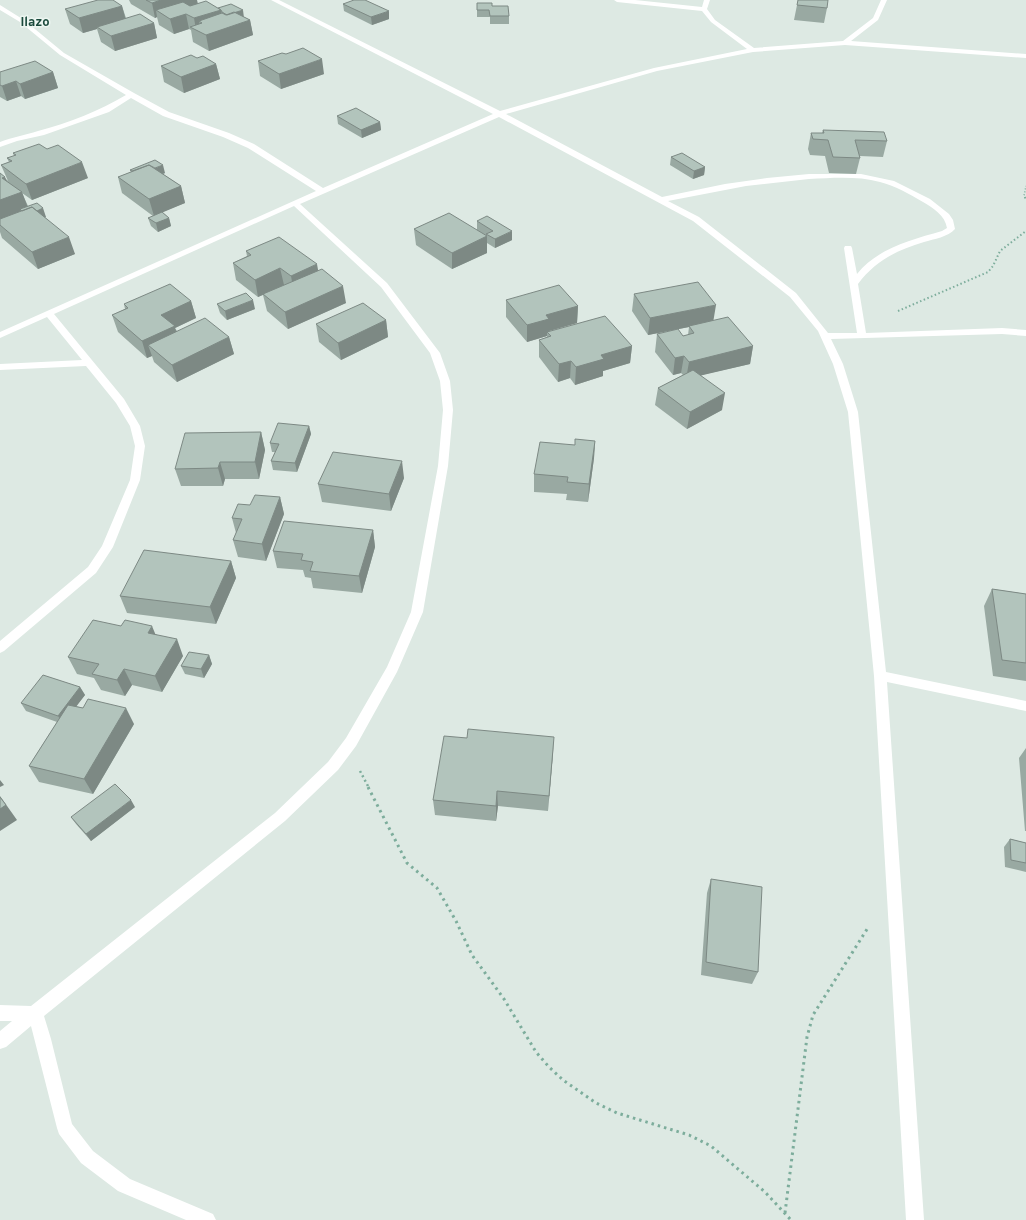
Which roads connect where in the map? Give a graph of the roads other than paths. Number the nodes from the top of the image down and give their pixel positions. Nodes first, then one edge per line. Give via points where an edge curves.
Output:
1 (274, 0) edge
2 (617, 0) edge
3 (707, 0) edge
4 (884, 0) edge
5 (0, 7) edge
6 (704, 9) junction
7 (845, 43) junction
8 (753, 50) junction
9 (1026, 56) edge
10 (131, 95) junction
11 (499, 114) junction
12 (0, 144) edge
13 (322, 191) junction
14 (661, 200) junction
15 (295, 203) junction
16 (848, 248) dead end
17 (854, 284) junction
18 (48, 313) junction
19 (1026, 333) edge
20 (0, 335) edge
21 (824, 336) junction
22 (862, 336) junction
23 (88, 362) junction
24 (0, 367) edge
25 (0, 648) edge
26 (880, 676) junction
27 (1026, 706) edge
28 (0, 1013) edge
29 (35, 1014) junction
30 (0, 1041) edge
31 (207, 1220) edge
32 (915, 1220) edge

1 - 11 street
2 - 6 street
3 - 6 street
4 - 7 street via 876,19
5 - 10 street via 22,21 62,54
6 - 8 street via 713,21
7 - 8 street
7 - 9 street
8 - 11 street via 656,69
10 - 12 street via 106,110 41,133
10 - 13 street via 166,114 251,146
11 - 13 street
11 - 14 street
13 - 15 street
14 - 17 street via 773,178 860,177 892,183 920,197 943,212 951,223 951,229 945,232 902,246 872,262
14 - 21 street via 696,219 793,295 822,330
15 - 18 street
15 - 29 street via 384,285 435,353 445,381 447,403 443,466 417,612 393,668 351,742 333,766 280,817
16 - 17 street
17 - 22 street
18 - 20 street
18 - 23 street
19 - 22 street via 1002,330
21 - 22 street
21 - 26 street via 838,364 853,412
23 - 24 street
23 - 25 street via 120,401 135,426 140,446 135,480 107,547 92,570
26 - 27 street
26 - 32 street
28 - 29 street
29 - 30 street
29 - 31 street via 65,1128 87,1158 124,1185

